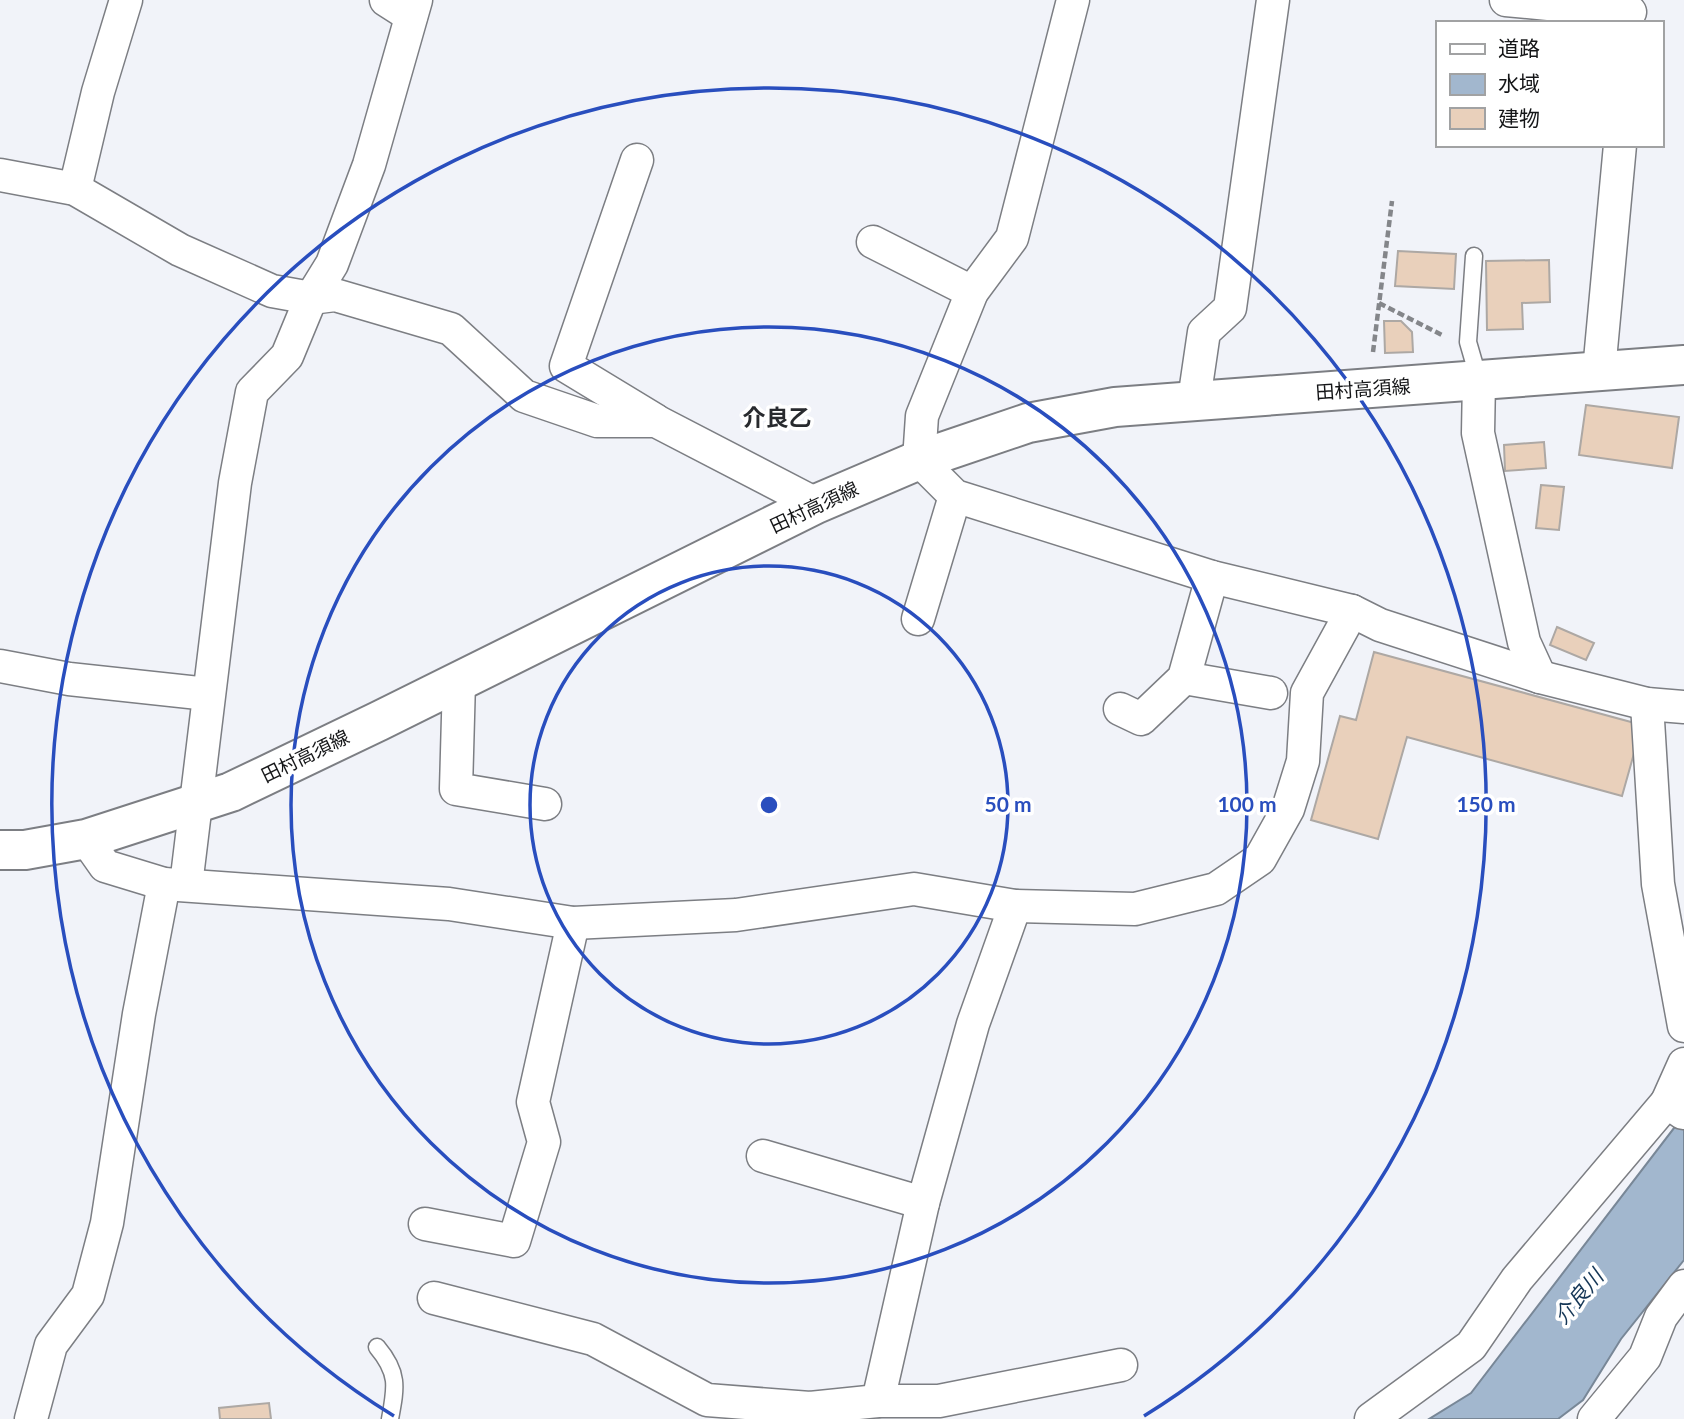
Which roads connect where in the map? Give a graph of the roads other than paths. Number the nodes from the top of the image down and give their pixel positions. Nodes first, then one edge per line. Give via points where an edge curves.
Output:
1 (127, 0) edge
2 (1073, 0) edge
3 (1273, 0) edge
4 (1506, 0) edge
5 (404, 5) edge
6 (1630, 12) edge
7 (1620, 147) edge
8 (637, 160) dead end
9 (0, 175) edge
10 (75, 189) junction
11 (873, 242) dead end
12 (1474, 256) dead end
13 (972, 292) junction
14 (311, 298) junction
15 (1684, 365) edge
16 (1598, 371) junction
17 (1479, 380) junction
18 (1194, 400) junction
19 (656, 421) junction
20 (919, 460) junction
21 (955, 496) junction
22 (816, 504) junction
23 (1212, 577) junction
24 (1352, 611) junction
25 (918, 619) dead end
26 (0, 666) edge
27 (1540, 677) junction
28 (1184, 678) junction
29 (459, 681) junction
30 (1271, 693) dead end
31 (208, 694) junction
32 (1647, 704) junction
33 (1684, 707) edge
34 (1120, 709) dead end
35 (545, 803) dead end
36 (196, 805) junction
37 (86, 839) junction
38 (0, 850) edge
39 (175, 884) junction
40 (1015, 906) junction
41 (573, 923) junction
42 (1684, 1026) edge
43 (1684, 1064) edge
44 (1676, 1108) edge
45 (763, 1156) dead end
46 (923, 1202) junction
47 (425, 1224) dead end
48 (1684, 1286) edge
49 (433, 1298) dead end
50 (377, 1347) dead end
51 (1121, 1365) dead end
52 (878, 1401) junction
53 (701, 1410) edge
54 (939, 1410) edge
55 (31, 1419) edge
56 (390, 1419) edge
57 (1371, 1419) edge
58 (1594, 1419) edge

1 - 10 street via 98,92
2 - 13 street via 1013,238
3 - 18 street via 1230,307 1204,332
4 - 6 street
5 - 14 street via 369,165 332,264
7 - 16 street
8 - 19 street via 566,366
9 - 10 street
10 - 14 street via 180,250 272,290
11 - 13 street
12 - 17 lane via 1468,342
13 - 20 street via 922,416
14 - 19 street via 335,295 451,329 524,396 597,421
14 - 31 street via 287,356 252,392 235,483
15 - 16 main road, 田村高須線
16 - 17 main road, 田村高須線
17 - 18 main road, 田村高須線
17 - 27 street via 1478,433 1524,642
18 - 20 main road, 田村高須線 via 1115,407 1028,423
19 - 22 street
20 - 21 street
20 - 22 main road, 田村高須線
21 - 23 street
21 - 25 street
22 - 29 main road, 田村高須線
23 - 24 street
23 - 28 street
24 - 27 street via 1380,625
24 - 40 street via 1307,693 1303,761 1287,809 1261,859 1216,889 1135,909
26 - 31 street via 69,679
27 - 32 street
28 - 30 street
28 - 34 street via 1141,719
29 - 35 street via 456,789
29 - 36 main road, 田村高須線
31 - 36 street
32 - 33 street
32 - 42 street via 1658,884
36 - 37 main road, 田村高須線
36 - 39 street
37 - 38 main road, 田村高須線
37 - 39 street via 105,866
39 - 41 street via 449,904
39 - 55 street via 139,1014 107,1223 88,1295 51,1345
40 - 41 street via 914,889 736,915
40 - 46 street via 973,1024
41 - 47 street via 533,1102 544,1142 514,1241
43 - 44 street
44 - 57 street via 1517,1279 1471,1346
45 - 46 street
46 - 52 street
48 - 58 street via 1661,1317 1645,1357
49 - 53 street via 593,1339
50 - 56 lane via 390,1363 396,1387
51 - 54 street
52 - 53 street via 810,1408
52 - 54 street

